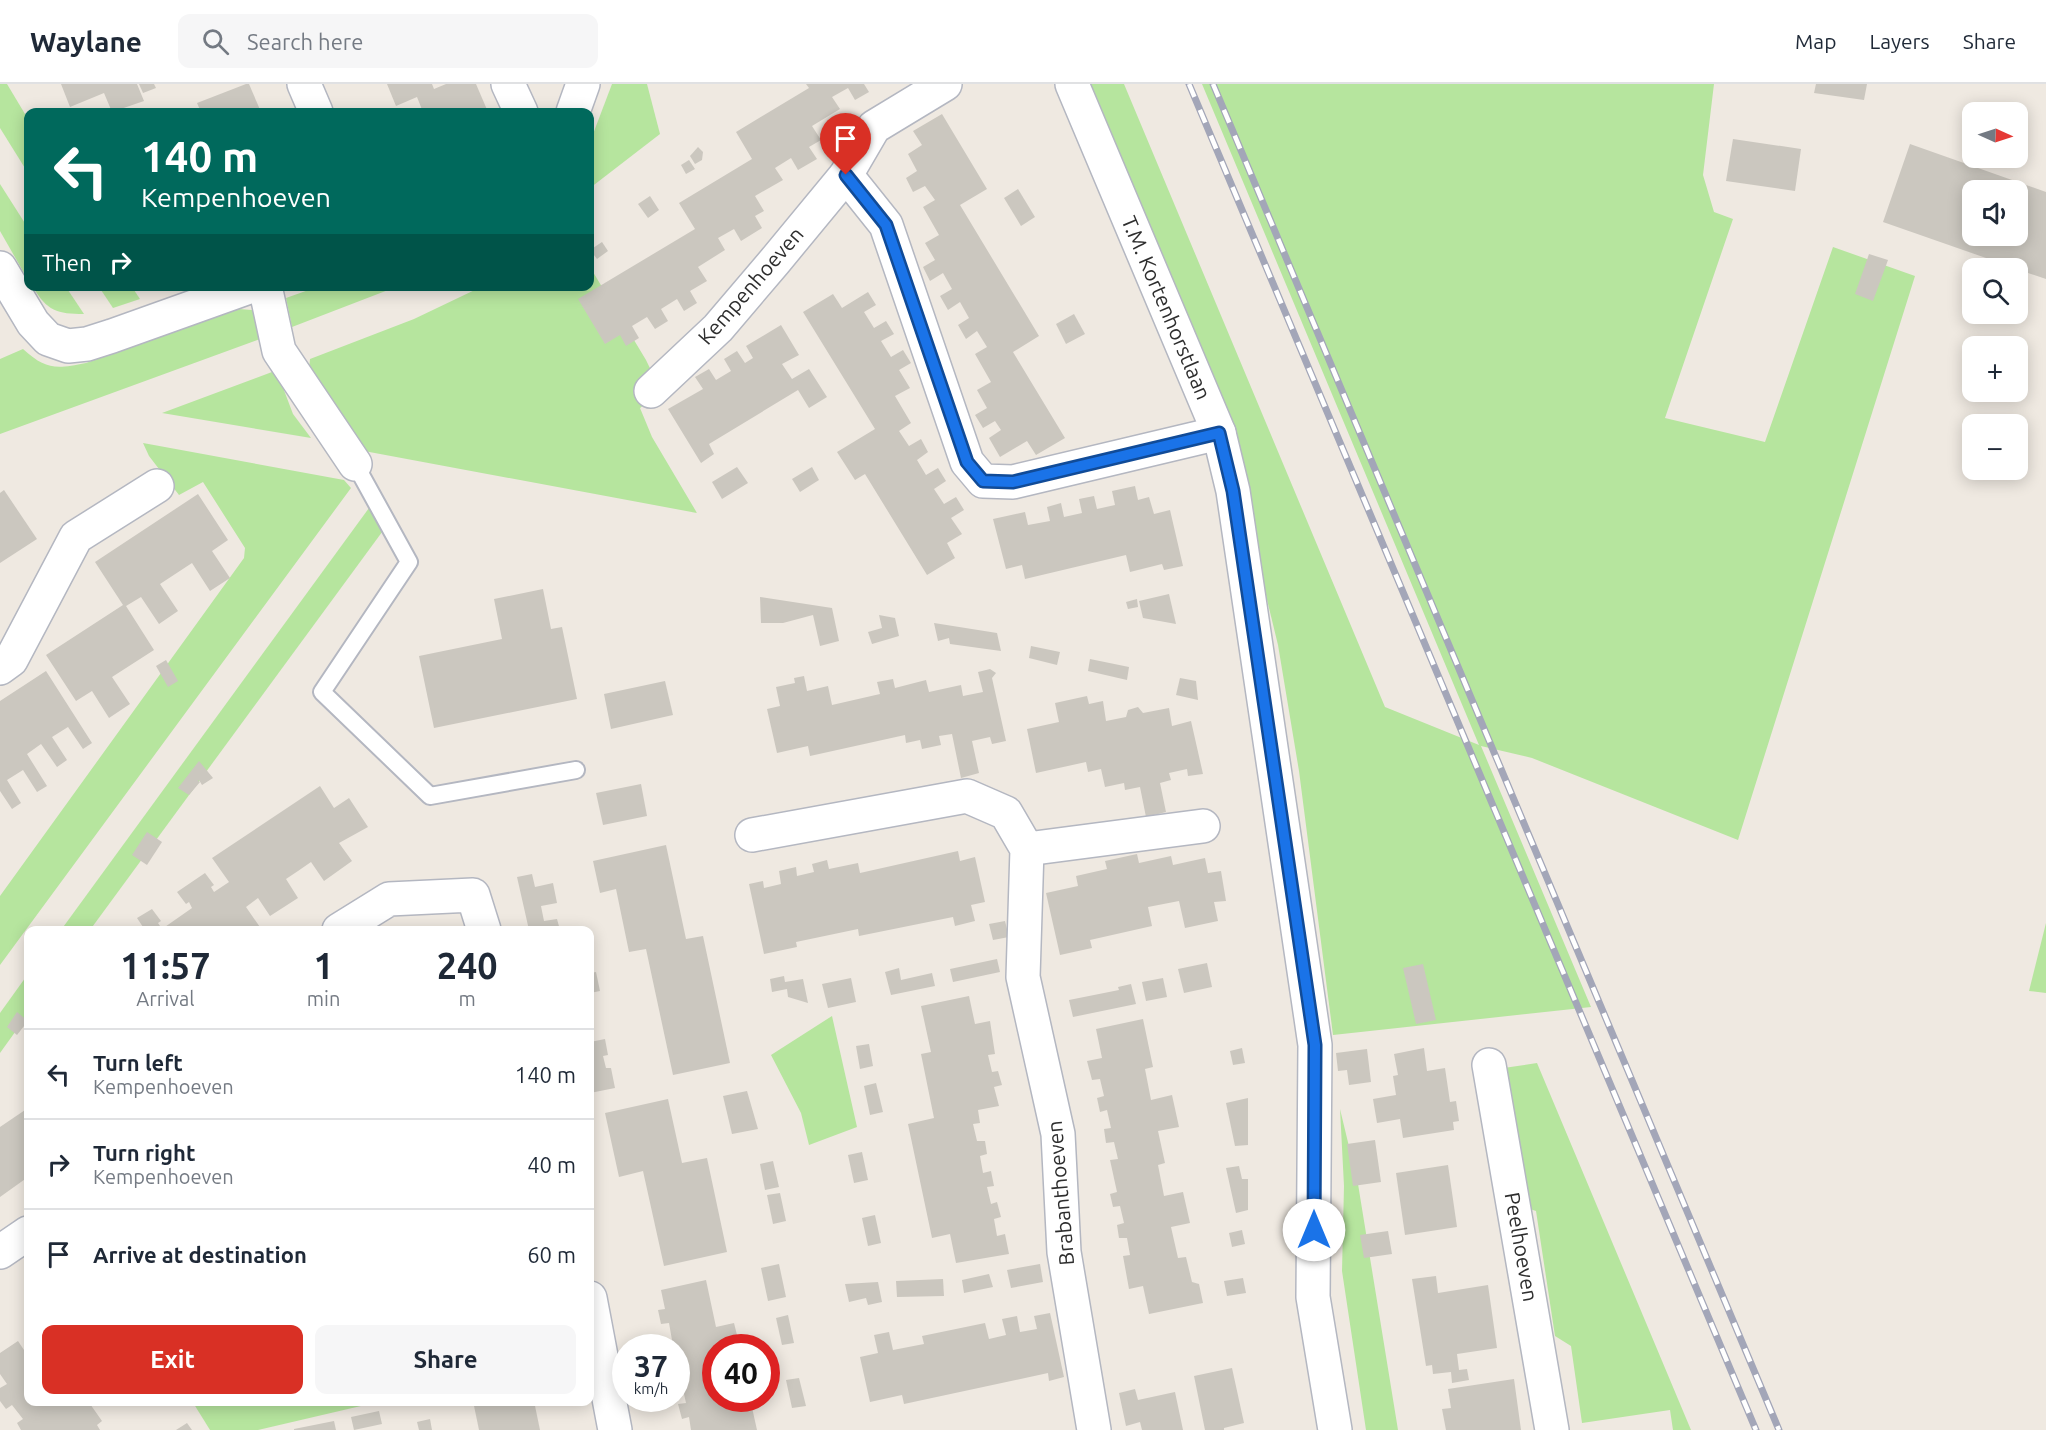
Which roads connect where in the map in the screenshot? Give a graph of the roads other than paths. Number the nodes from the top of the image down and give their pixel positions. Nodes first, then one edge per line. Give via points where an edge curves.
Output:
1 (304, 84) edge
2 (508, 84) edge
3 (583, 84) edge
4 (945, 84) edge
5 (1072, 84) edge
6 (314, 108) edge
7 (519, 108) edge
8 (574, 108) edge
9 (846, 175) junction
10 (0, 268) edge
11 (238, 291) edge
12 (266, 291) edge
13 (651, 391) dead end
14 (1219, 433) junction
15 (355, 464) joint
16 (157, 486) dead end
17 (0, 668) edge
18 (576, 770) dead end
19 (1203, 826) dead end
20 (752, 835) dead end
21 (1027, 849) junction
22 (345, 926) edge
23 (483, 926) edge
24 (1489, 1065) dead end
25 (24, 1236) edge
26 (0, 1252) edge
27 (594, 1319) edge
28 (615, 1430) edge
29 (1094, 1430) edge
30 (1335, 1430) edge
31 (1552, 1430) edge

1 - 6 street
2 - 7 street
3 - 8 street
4 - 9 street, Kempenhoeven via 874,127
5 - 14 street, T.M. Kortenhorstlaan
9 - 13 street, Kempenhoeven via 718,328
9 - 14 street via 886,225 967,462 983,481 1013,482
10 - 11 street via 33,323 48,339 68,346 104,339
12 - 15 street via 279,351
14 - 30 street, T.M. Kortenhorstlaan via 1233,491 1315,1045 1313,1297
15 - 18 lane via 409,562 322,692 430,796
16 - 17 street via 76,537 11,660
19 - 21 street
20 - 21 street via 968,795 1006,813
21 - 29 street, Brabanthoeven via 1023,976 1058,1134 1064,1252
22 - 23 street via 388,899 473,895
24 - 31 street, Peelhoeven
25 - 26 street
27 - 28 street

